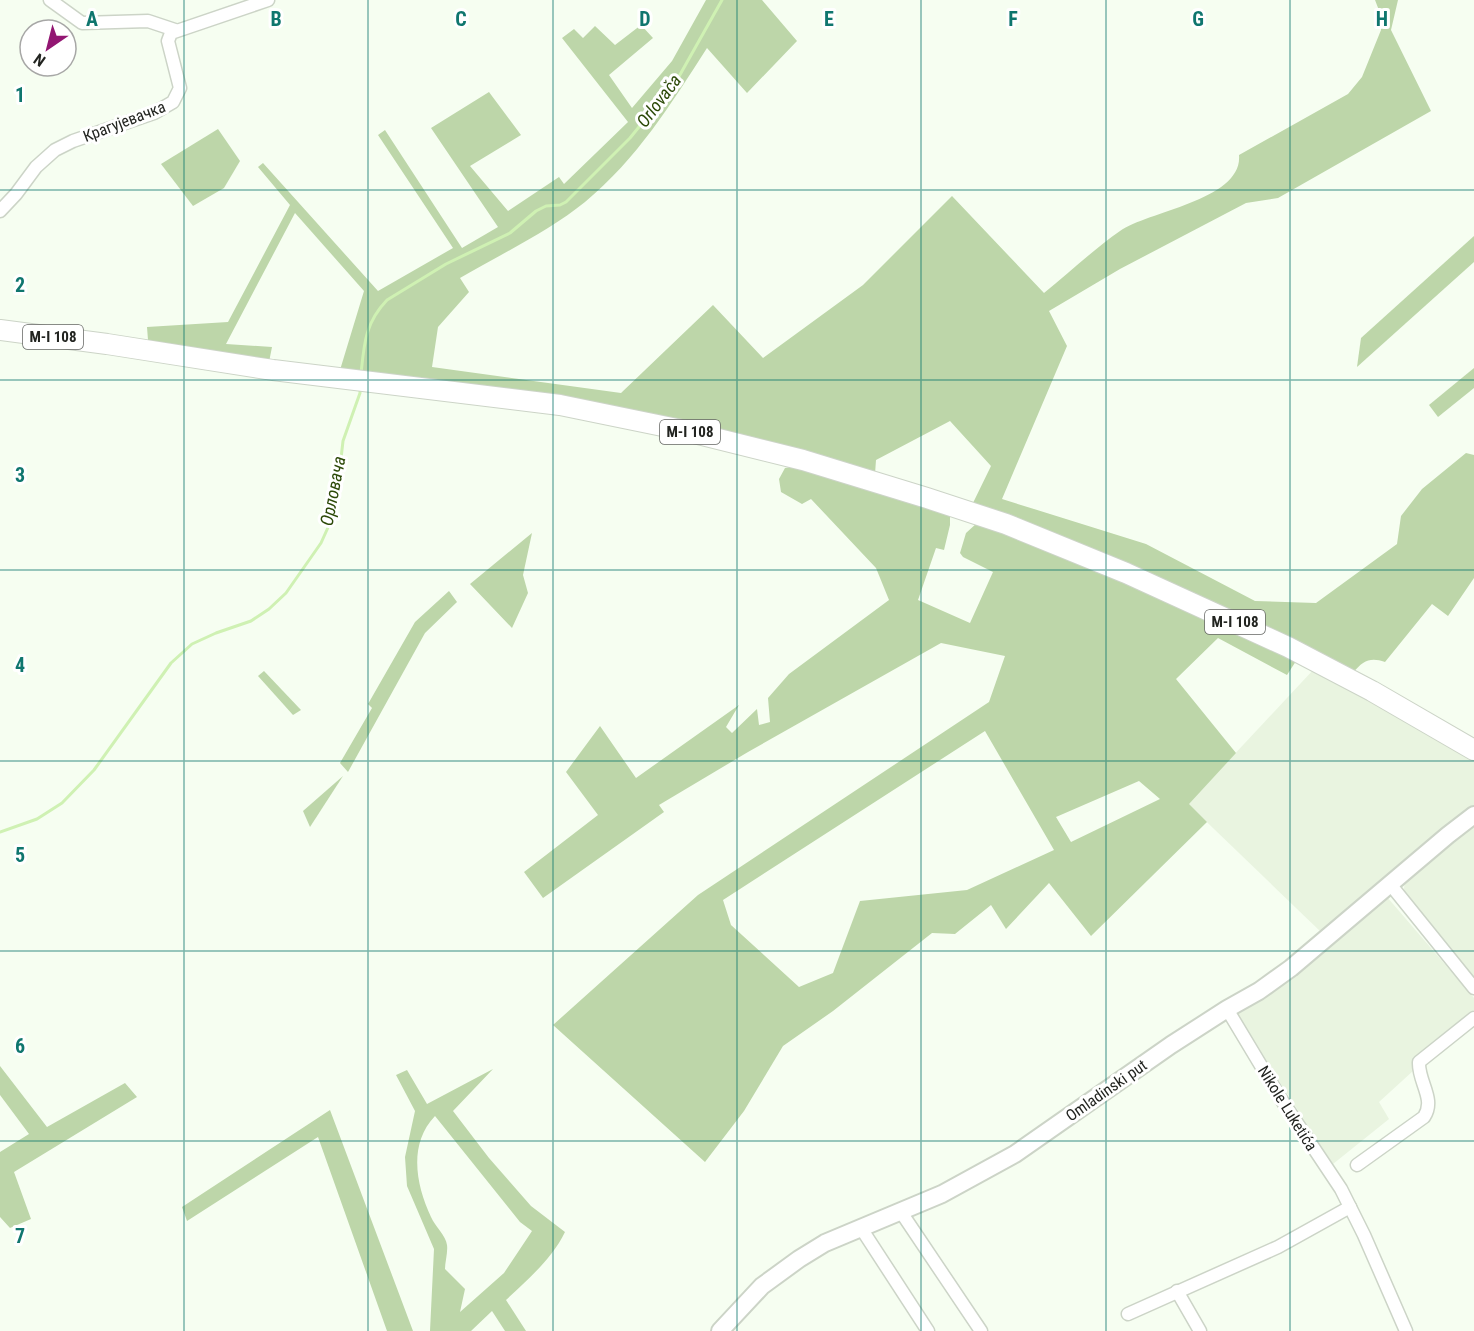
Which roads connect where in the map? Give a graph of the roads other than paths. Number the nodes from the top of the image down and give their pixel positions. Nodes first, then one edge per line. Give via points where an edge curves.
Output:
1 (50, 0) edge
2 (268, 0) edge
3 (175, 30) junction
4 (0, 211) edge
5 (0, 330) edge
6 (1474, 750) edge
7 (1474, 815) edge
8 (1390, 884) junction
9 (1474, 988) edge
10 (1227, 1009) junction
11 (1474, 1018) edge
12 (1357, 1165) dead end
13 (1350, 1207) junction
14 (901, 1212) junction
15 (861, 1228) junction
16 (1177, 1291) junction
17 (1128, 1314) dead end
18 (720, 1331) edge
19 (928, 1331) edge
20 (981, 1331) edge
21 (1200, 1331) edge
22 (1406, 1331) edge

1 - 3 street via 82,23 148,21
2 - 3 street
3 - 4 street, Крагујевачка via 167,38 179,82 179,93 173,102 154,113 55,150
5 - 6 main road, M-I 108 via 273,370 560,405 803,460 985,517 1126,573 1355,682
7 - 8 street, Omladinski put
8 - 9 street
8 - 10 street, Omladinski put via 1291,968
10 - 13 street, Nikole Luketića
10 - 14 street, Omladinski put via 1015,1154
11 - 12 street via 1419,1062 1429,1104 1424,1117
13 - 16 street via 1278,1247
13 - 22 street, Nikole Luketića
14 - 15 street, Omladinski put
14 - 20 street
15 - 18 street, Omladinski put via 825,1243 776,1274
15 - 19 street
16 - 17 street
16 - 21 street

